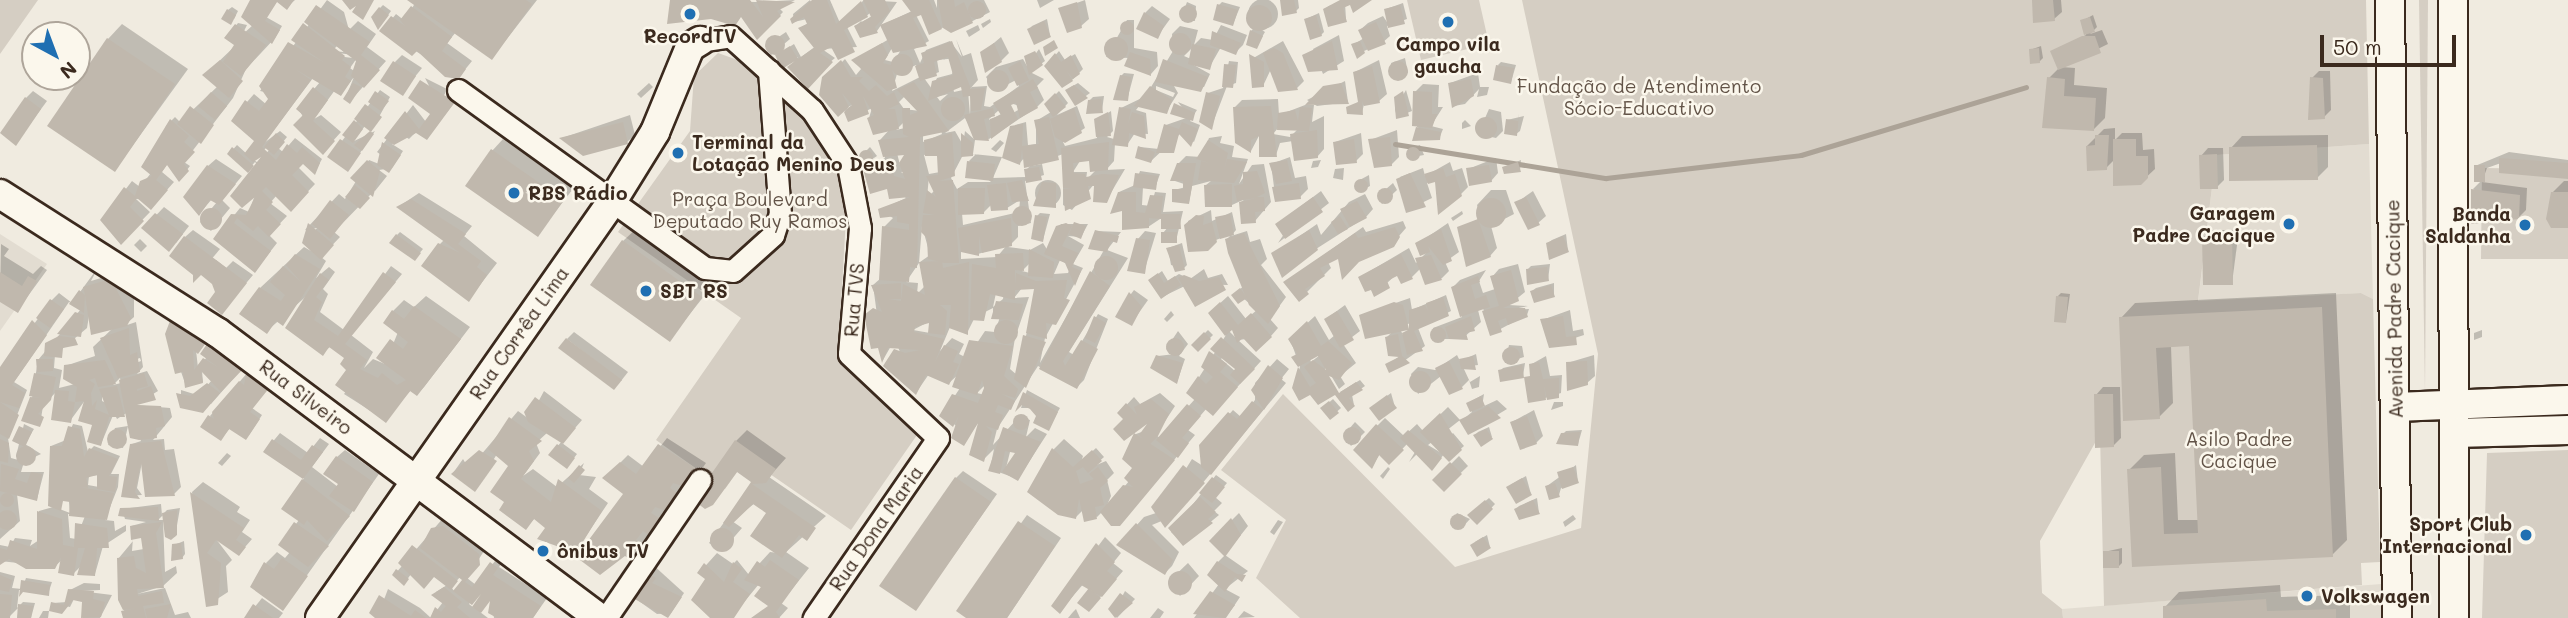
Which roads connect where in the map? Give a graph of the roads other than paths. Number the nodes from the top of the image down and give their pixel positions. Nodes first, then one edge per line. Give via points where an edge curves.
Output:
1 (2390, 0) edge
2 (2454, 0) edge
3 (700, 41) joint
4 (769, 70) junction
5 (458, 90) dead end
6 (0, 194) edge
7 (611, 203) junction
8 (2568, 400) edge
9 (2396, 407) junction
10 (2455, 419) junction
11 (2568, 430) edge
12 (938, 438) joint
13 (416, 479) junction
14 (701, 480) dead end
15 (320, 618) edge
16 (599, 618) edge
17 (606, 618) edge
18 (814, 618) edge
19 (2397, 618) edge
20 (2454, 618) edge

1 - 9 street, Avenida Padre Cacique
2 - 10 street
3 - 4 street via 730,36
3 - 7 street, Rua Corrêa Lima via 690,47 655,132
4 - 7 street via 780,214 773,235 751,260 733,271 705,268
4 - 12 street, Rua TVS via 812,110 848,165 860,228 849,354
5 - 7 street
6 - 13 street, Rua Silveiro via 217,331
7 - 13 street, Rua Corrêa Lima
8 - 10 street
9 - 10 street
9 - 19 street, Avenida Padre Cacique
10 - 11 street
10 - 20 street
12 - 18 street, Rua Dona Maria
13 - 15 street, Rua Corrêa Lima
13 - 16 street, Rua Silveiro
14 - 17 street

